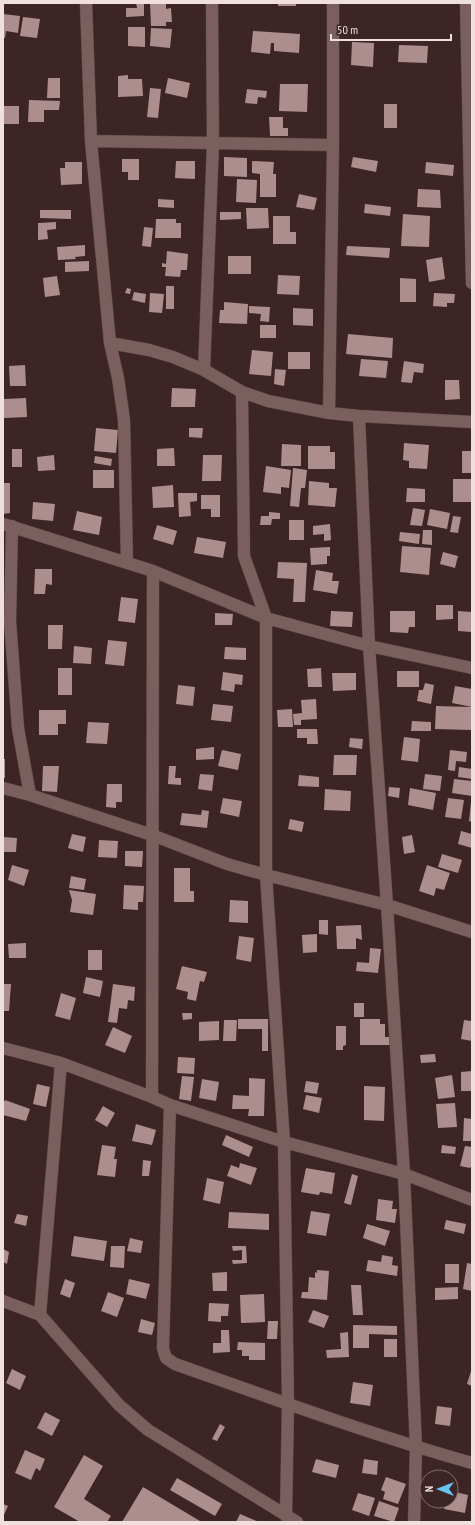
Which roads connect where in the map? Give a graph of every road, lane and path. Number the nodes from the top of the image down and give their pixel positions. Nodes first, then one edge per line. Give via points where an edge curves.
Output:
1 (86, 3) edge
2 (212, 3) edge
3 (333, 3) edge
4 (466, 3) edge
5 (91, 142) junction
6 (213, 144) junction
7 (333, 145) junction
8 (472, 283) edge
9 (110, 344) junction
10 (204, 370) junction
11 (242, 392) junction
12 (329, 413) junction
13 (359, 416) junction
14 (472, 422) edge
15 (7, 525) edge
16 (127, 563) junction
17 (152, 571) junction
18 (266, 618) junction
19 (369, 646) junction
20 (472, 668) edge
21 (3, 788) edge
22 (30, 794) junction
23 (152, 835) junction
24 (266, 875) junction
25 (387, 905) junction
26 (472, 932) edge
27 (3, 1048) edge
28 (61, 1063) junction
29 (152, 1097) junction
30 (170, 1105) junction
31 (284, 1142) junction
32 (404, 1174) junction
33 (472, 1200) edge
34 (3, 1301) edge
35 (40, 1315) junction
36 (288, 1404) junction
37 (416, 1447) junction
38 (472, 1463) edge
39 (286, 1516) junction
40 (297, 1522) edge
41 (414, 1522) edge

1 - 5 street
2 - 6 street
3 - 7 street
4 - 8 street
5 - 6 street
5 - 9 street
6 - 7 street
6 - 10 street
7 - 12 street
9 - 10 street via 149,350
9 - 16 street via 124,420
10 - 11 street
11 - 12 street via 268,401
11 - 18 street via 244,556
12 - 13 street
13 - 14 street
13 - 19 street
15 - 16 street
15 - 22 street via 10,621 18,728
16 - 17 street
17 - 18 street
17 - 23 street
18 - 19 street
18 - 24 street
19 - 20 street
19 - 25 street
21 - 22 street
22 - 23 street
23 - 24 street via 227,864
23 - 29 street
24 - 25 street
24 - 31 street
25 - 26 street
25 - 32 street
27 - 28 street
28 - 29 street
28 - 35 street
29 - 30 street
30 - 31 street
30 - 36 street via 163,1348 166,1358 175,1364
31 - 32 street
31 - 36 street
32 - 33 street
32 - 37 street
34 - 35 street
35 - 39 street via 120,1405 148,1430
36 - 37 street
36 - 39 street
37 - 38 street
37 - 41 street
39 - 40 street

